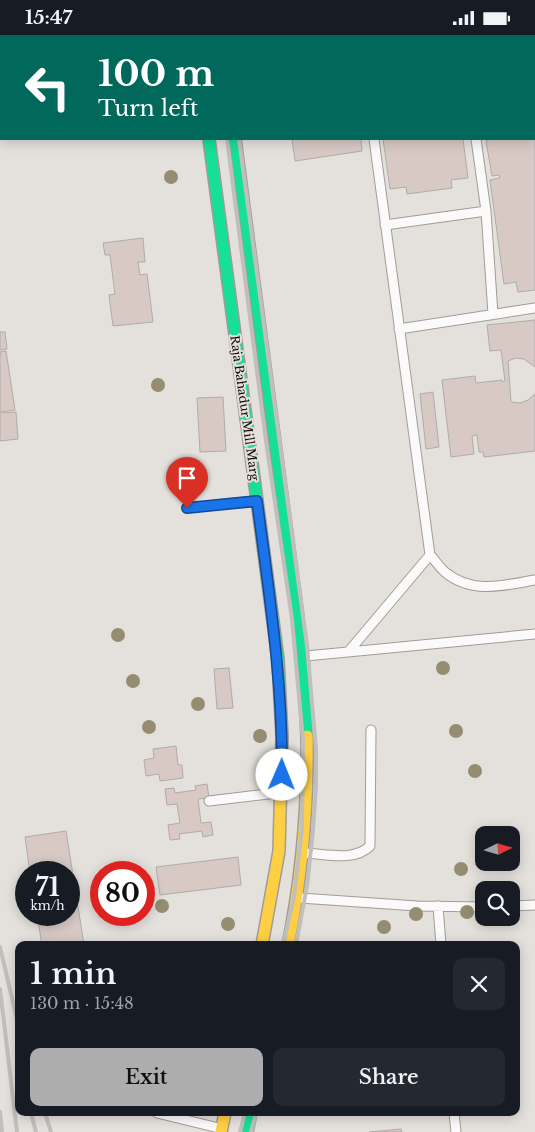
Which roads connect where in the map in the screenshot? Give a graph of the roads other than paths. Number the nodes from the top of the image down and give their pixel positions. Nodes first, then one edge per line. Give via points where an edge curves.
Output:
1 (210, 140) edge
2 (235, 140) edge
3 (374, 140) edge
4 (476, 140) edge
5 (226, 172) junction
6 (486, 211) junction
7 (386, 225) junction
8 (535, 308) edge
9 (493, 314) junction
10 (399, 329) junction
11 (257, 501) junction
12 (187, 508) dead end
13 (430, 555) junction
14 (535, 579) edge
15 (535, 635) edge
16 (349, 651) junction
17 (291, 657) junction
18 (372, 730) dead end
19 (282, 792) junction
20 (209, 801) dead end
21 (304, 853) junction
22 (298, 897) junction
23 (535, 905) edge
24 (438, 906) junction
25 (520, 906) edge
26 (475, 907) edge
27 (263, 941) edge
28 (289, 941) edge
29 (441, 941) edge
30 (168, 1116) edge
31 (224, 1116) edge
32 (250, 1116) edge
33 (454, 1116) edge
34 (221, 1130) edge
35 (247, 1132) edge
36 (456, 1132) edge

1 - 5 highway, Raja Bahadur Mill Marg
2 - 5 highway, Raja Bahadur Mill Marg
3 - 7 lane
4 - 6 lane
5 - 11 highway, Raja Bahadur Mill Marg
5 - 17 highway, Raja Bahadur Mill Marg
6 - 7 lane
6 - 9 lane
7 - 10 lane
8 - 9 lane
9 - 10 lane
10 - 13 lane
11 - 12 lane
11 - 17 highway, Raja Bahadur Mill Marg
13 - 14 lane via 446,573 473,586 495,587
13 - 16 lane
15 - 16 lane
16 - 17 lane
17 - 19 highway, Raja Bahadur Mill Marg via 282,726
17 - 21 highway, Raja Bahadur Mill Marg via 308,725
18 - 21 lane via 370,846 352,856
19 - 20 lane
19 - 27 highway, Raja Bahadur Mill Marg via 279,851
21 - 22 highway, Raja Bahadur Mill Marg
22 - 24 lane
22 - 28 highway, Raja Bahadur Mill Marg
23 - 25 lane
24 - 26 lane
24 - 29 lane
30 - 34 lane
31 - 34 highway
32 - 35 highway
33 - 36 lane

